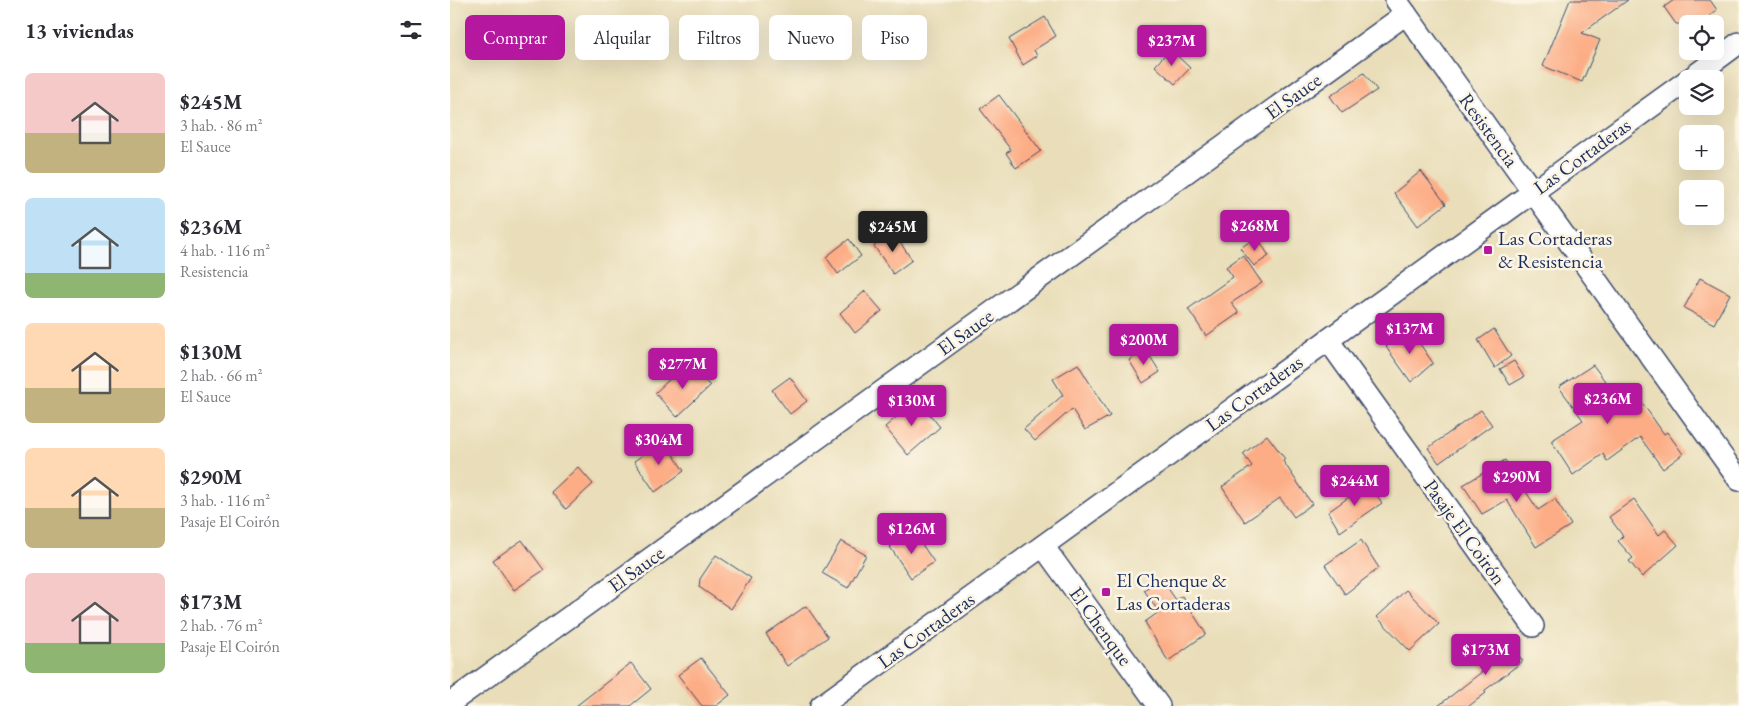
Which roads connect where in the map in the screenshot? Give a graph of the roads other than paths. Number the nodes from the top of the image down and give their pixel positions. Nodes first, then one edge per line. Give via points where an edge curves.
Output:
1 (1401, 7) edge
2 (1739, 43) edge
3 (1703, 70) edge
4 (1679, 87) edge
5 (1533, 192) junction
6 (1328, 340) junction
7 (1739, 480) edge
8 (1043, 546) junction
9 (1533, 626) dead end
10 (450, 703) edge
11 (820, 706) edge
12 (1159, 706) edge

1 - 5 street, Resistencia
1 - 10 street, El Sauce
2 - 3 street, Las Cortaderas
4 - 5 street, Las Cortaderas
5 - 6 street, Las Cortaderas
5 - 7 street, Resistencia
6 - 8 street, Las Cortaderas
6 - 9 street, Pasaje El Coirón
8 - 11 street, Las Cortaderas
8 - 12 street, El Chenque

